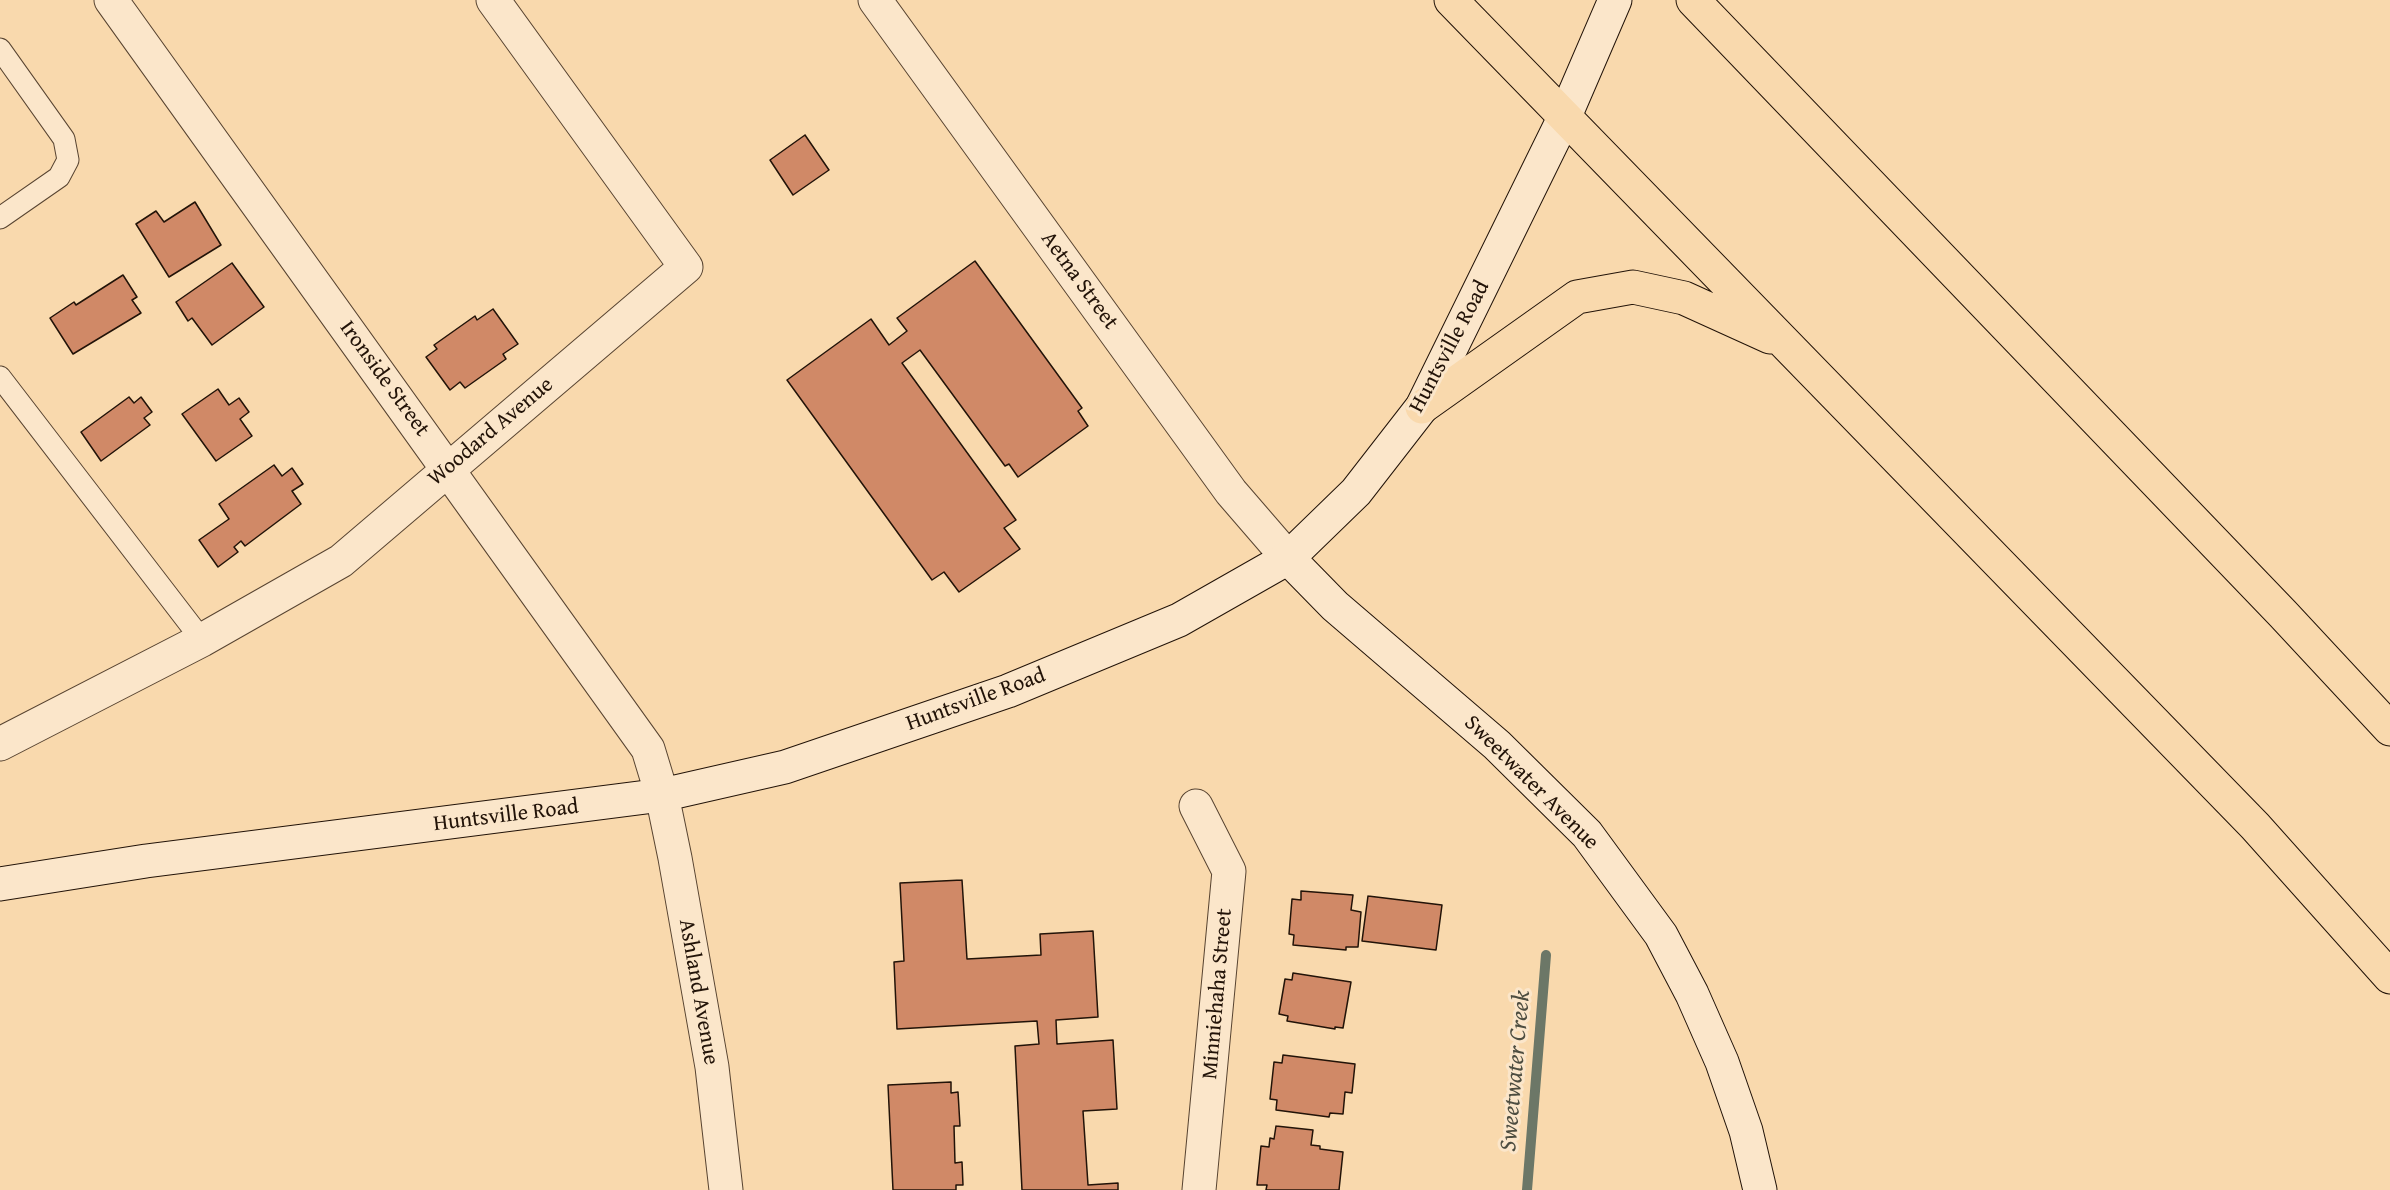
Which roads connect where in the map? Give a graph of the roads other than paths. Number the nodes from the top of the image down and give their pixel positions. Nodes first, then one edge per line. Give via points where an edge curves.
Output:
1 (111, 0) edge
2 (493, 0) edge
3 (875, 0) edge
4 (1451, 0) edge
5 (1616, 0) edge
6 (1693, 0) edge
7 (0, 49) edge
8 (1565, 116) junction
9 (0, 218) edge
10 (1787, 344) junction
11 (0, 377) edge
12 (1422, 407) junction
13 (447, 468) junction
14 (1288, 558) junction
15 (202, 640) junction
16 (2390, 729) edge
17 (0, 744) edge
18 (662, 795) junction
19 (1196, 806) dead end
20 (0, 884) edge
21 (2390, 977) edge
22 (726, 1190) edge
23 (1199, 1190) edge
24 (1760, 1190) edge

1 - 13 street, Ironside Street
2 - 13 street, Woodard Avenue via 686,267
3 - 14 street, Aetna Street via 1231,492
4 - 8 highway
5 - 8 street, Huntsville Road
6 - 16 highway
7 - 9 lane via 64,139 69,160 59,177
8 - 10 highway
8 - 12 street, Huntsville Road
10 - 12 highway via 1684,298 1633,287 1577,297
10 - 21 highway via 2255,826
11 - 15 lane
12 - 14 street, Huntsville Road via 1356,492
13 - 15 street, Woodard Avenue via 341,561
13 - 18 street, Ironside Street via 648,749
14 - 18 street, Huntsville Road via 1179,620 1008,691 785,767
14 - 24 street, Sweetwater Avenue via 1335,606 1497,745 1587,834 1661,934 1692,994 1743,1121
15 - 17 street, Woodard Avenue
18 - 20 street, Huntsville Road via 146,861
18 - 22 street, Ashland Avenue via 711,1067
19 - 23 street, Minniehaha Street via 1229,871

